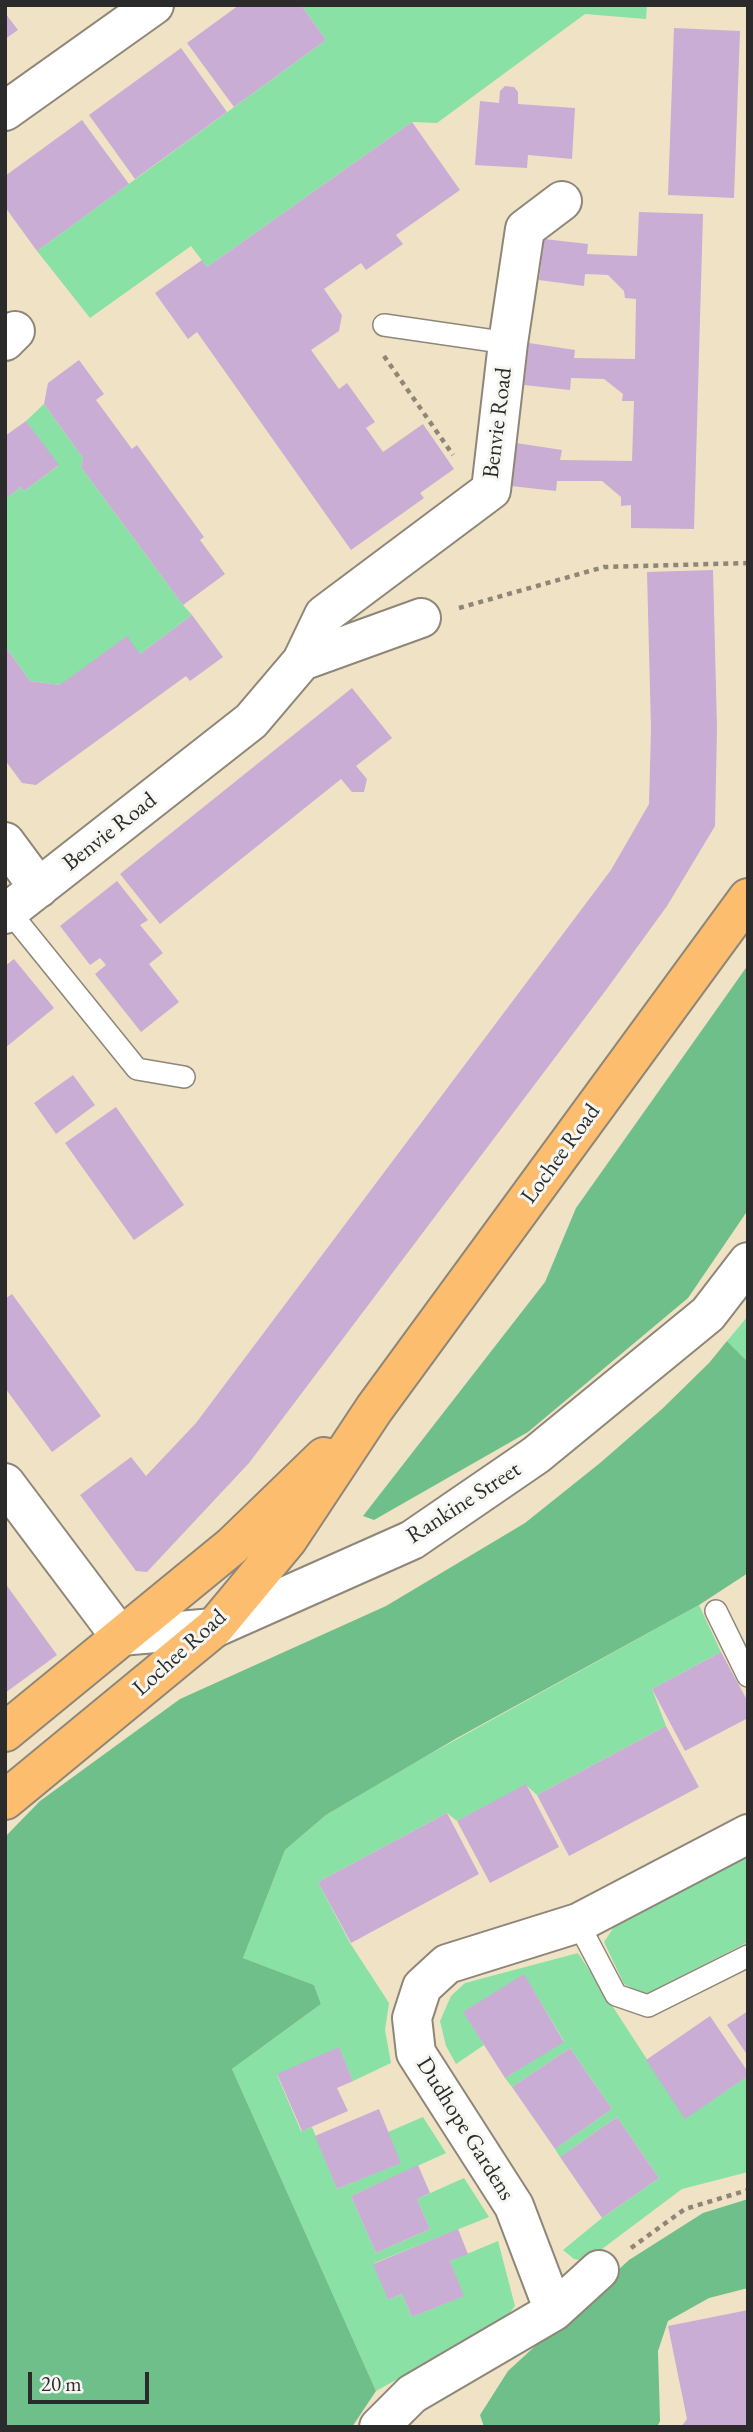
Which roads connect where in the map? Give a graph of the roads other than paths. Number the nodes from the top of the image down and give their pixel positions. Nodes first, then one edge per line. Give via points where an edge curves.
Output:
1 (153, 5) edge
2 (5, 111) edge
3 (562, 201) dead end
4 (384, 325) road end
5 (508, 343) junction
6 (421, 618) road end
7 (302, 661) junction
8 (5, 842) edge
9 (39, 888) junction
10 (748, 898) edge
11 (7, 912) edge
12 (184, 1077) dead end
13 (748, 1262) edge
14 (374, 1409) junction
15 (5, 1483) edge
16 (716, 1611) dead end
17 (214, 1628) junction
18 (120, 1636) junction
19 (748, 1676) edge
20 (5, 1732) edge
21 (5, 1800) edge
22 (748, 1834) edge
23 (578, 1923) junction
24 (748, 1956) edge
25 (600, 2270) road end
26 (554, 2311) junction
27 (379, 2427) edge

1 - 2 street
3 - 5 street, Benvie Road via 525,229
4 - 5 lane
5 - 7 street, Benvie Road via 491,491 324,615
6 - 7 street, Benvie Road
7 - 9 street, Benvie Road via 251,721
8 - 9 street
9 - 11 street, Benvie Road
10 - 14 main road, Lochee Road
11 - 12 lane via 137,1069
13 - 17 street, Rankine Street via 708,1314 537,1455 412,1540
14 - 17 main road, Lochee Road via 288,1539
14 - 18 main road, Lochee Road via 232,1546
15 - 18 street
16 - 19 lane
17 - 18 street, Rankine Street
17 - 21 main road, Lochee Road
18 - 20 main road, Lochee Road
22 - 23 street, Dudhope Gardens
23 - 24 lane via 616,1995 648,2006
23 - 26 street, Dudhope Gardens via 447,1964 422,1987 412,2018 416,2053 514,2206
25 - 26 street
26 - 27 street via 412,2394

